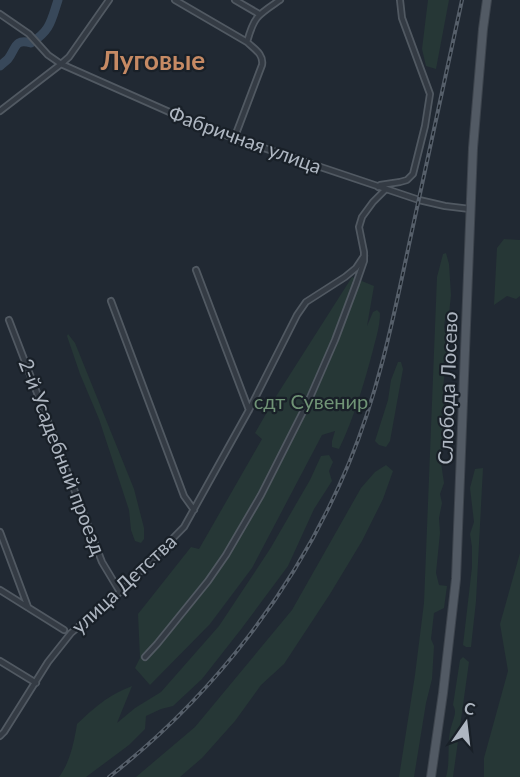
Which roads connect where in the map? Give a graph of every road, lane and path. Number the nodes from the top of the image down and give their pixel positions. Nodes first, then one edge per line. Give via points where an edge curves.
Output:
1 (109, 0) edge
2 (175, 0) edge
3 (235, 0) edge
4 (280, 0) edge
5 (487, 0) edge
6 (399, 3) edge
7 (0, 14) edge
8 (259, 14) junction
9 (247, 42) junction
10 (61, 64) junction
11 (0, 111) edge
12 (234, 139) junction
13 (378, 187) junction
14 (386, 189) junction
15 (470, 209) junction
16 (364, 256) junction
17 (196, 270) dead end
18 (111, 301) dead end
19 (9, 320) dead end
20 (249, 410) junction
21 (194, 510) junction
22 (0, 532) edge
23 (0, 590) edge
24 (120, 592) junction
25 (28, 607) junction
26 (64, 630) dead end
27 (145, 657) dead end
28 (0, 661) edge
29 (36, 683) junction
30 (0, 736) edge
31 (431, 777) edge

1 - 10 street
2 - 9 street
3 - 8 street
4 - 8 street
5 - 15 main road, Слобода Лосево
6 - 13 street via 430,94 413,174 407,180
7 - 10 street, Фабричная улица
8 - 9 street
9 - 12 street via 263,59
10 - 11 street
10 - 12 street, Фабричная улица
12 - 13 street, Фабричная улица
13 - 14 street, Фабричная улица
14 - 15 street, Фабричная улица via 421,201
14 - 16 street via 373,202 359,227
15 - 31 main road, Слобода Лосево via 456,579
16 - 20 street, улица Детства via 345,277 306,302
16 - 27 street via 335,340 261,495 208,581
17 - 20 street
18 - 21 street via 184,496
19 - 24 street, 2-й Усадебный проезд via 102,562
20 - 21 street, улица Детства
21 - 24 street, улица Детства via 184,527
22 - 25 street
23 - 25 street
24 - 29 street, улица Детства via 71,633
25 - 26 street
28 - 29 street
29 - 30 street, улица Детства

